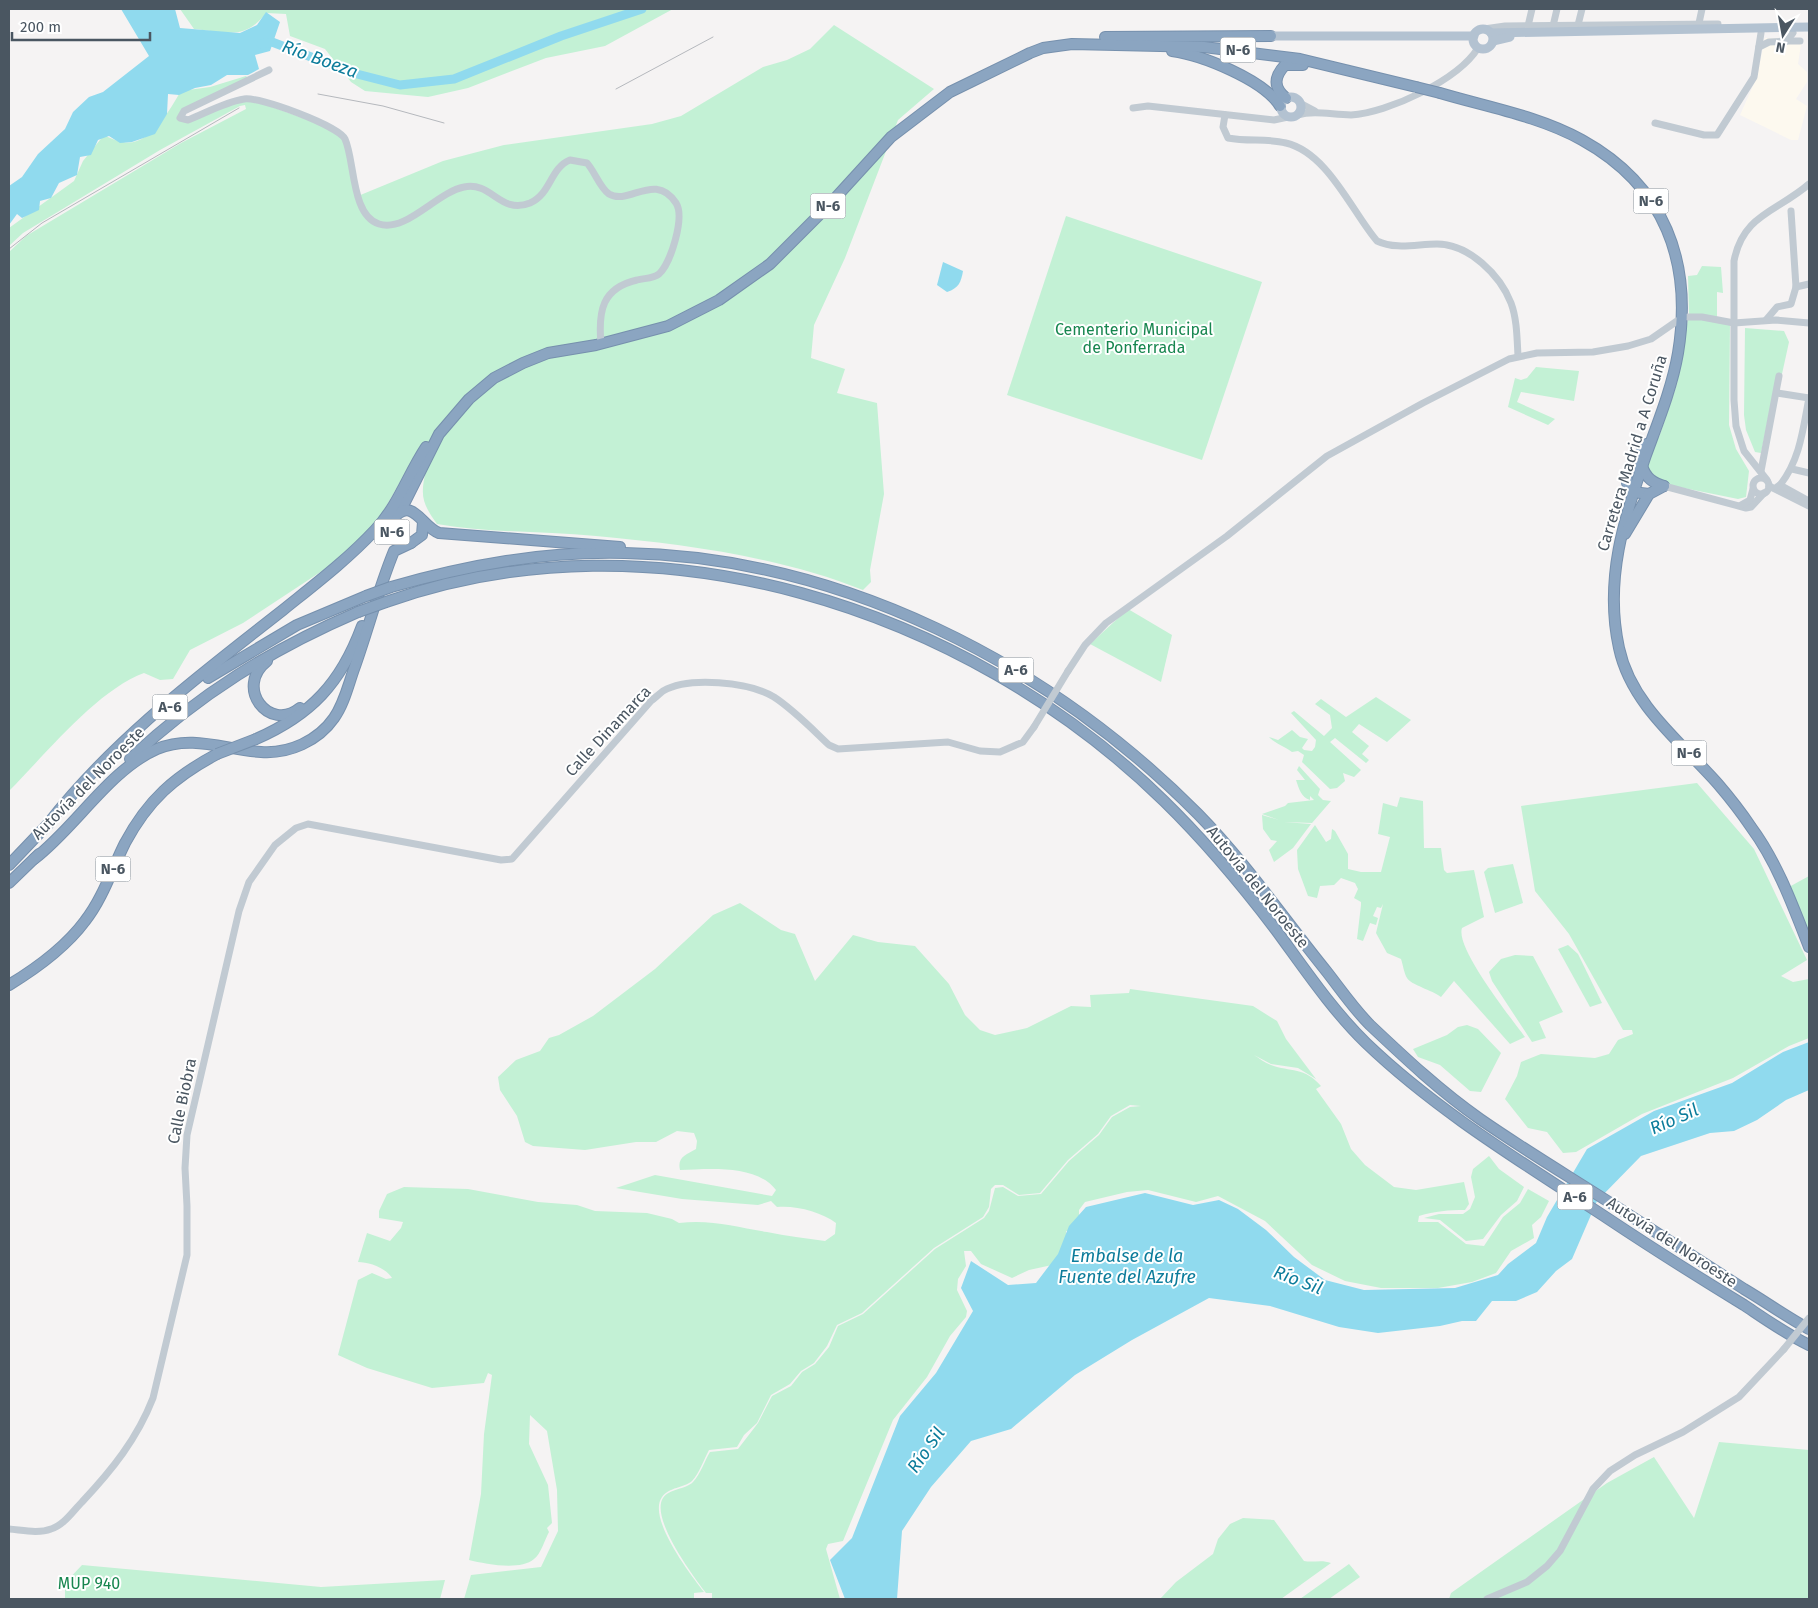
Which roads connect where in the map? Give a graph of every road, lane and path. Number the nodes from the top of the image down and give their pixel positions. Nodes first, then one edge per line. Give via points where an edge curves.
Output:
1 (1532, 9) edge
2 (1557, 9) edge
3 (1582, 9) edge
4 (1702, 9) edge
5 (1699, 23) junction
6 (1718, 24) dead end
7 (1578, 25) junction
8 (1528, 26) junction
9 (1553, 26) junction
10 (1809, 27) edge
11 (1793, 33) junction
12 (1809, 33) edge
13 (1489, 34) junction
14 (1271, 36) joint
15 (1474, 36) junction
16 (1761, 36) junction
17 (1787, 41) junction
18 (1800, 41) dead end
19 (1769, 42) junction
20 (1099, 43) junction
21 (1759, 47) junction
22 (1043, 48) junction
23 (1478, 48) junction
24 (269, 70) dead end
25 (1374, 75) junction
26 (1300, 103) junction
27 (1282, 104) junction
28 (1133, 108) dead end
29 (1318, 112) junction
30 (1225, 115) junction
31 (1292, 116) junction
32 (1265, 119) junction
33 (1655, 123) dead end
34 (1809, 184) edge
35 (1791, 211) dead end
36 (1809, 286) edge
37 (1796, 287) junction
38 (1688, 317) dead end
39 (1766, 320) junction
40 (1677, 322) dead end
41 (1734, 323) junction
42 (1809, 323) edge
43 (601, 344) junction
44 (1518, 356) junction
45 (1779, 376) dead end
46 (1777, 393) junction
47 (1809, 398) edge
48 (1654, 433) junction
49 (440, 434) junction
50 (1762, 459) junction
51 (1642, 466) junction
52 (1755, 466) junction
53 (1792, 469) junction
54 (1809, 473) edge
55 (1755, 479) junction
56 (1659, 485) junction
57 (1773, 485) junction
58 (414, 487) junction
59 (1635, 487) junction
60 (1753, 490) junction
61 (1764, 493) junction
62 (1649, 494) junction
63 (1809, 501) edge
64 (1735, 505) junction
65 (1809, 506) edge
66 (400, 512) junction
67 (421, 518) junction
68 (391, 523) junction
69 (394, 536) junction
70 (407, 542) junction
71 (1618, 546) junction
72 (383, 567) junction
73 (328, 575) junction
74 (800, 580) junction
75 (359, 614) junction
76 (343, 668) junction
77 (48, 824) junction
78 (34, 859) junction
79 (501, 860) joint
80 (9, 865) edge
81 (9, 883) edge
82 (1809, 947) edge
83 (9, 985) edge
84 (1809, 1318) edge
85 (1809, 1329) edge
86 (1809, 1345) edge
87 (9, 1529) edge
88 (1487, 1599) edge

1 - 8 street
2 - 9 street
3 - 7 street
4 - 5 street
5 - 6 street
5 - 7 street
7 - 9 street
8 - 9 street
8 - 13 street via 1491,26
10 - 13 main road
11 - 12 main road
11 - 16 main road
11 - 17 street
13 - 15 main road via 1477,31
13 - 16 main road via 1505,37
13 - 23 main road via 1489,48
14 - 15 main road
14 - 22 highway via 1080,38
15 - 23 main road via 1474,44
16 - 19 street
16 - 21 street
17 - 18 street
17 - 19 street
19 - 21 street
20 - 22 highway, Carretera Madrid a A Coruña / N-6
20 - 25 highway, Carretera Madrid a A Coruña / N-6 via 1236,50 1300,59
20 - 27 highway via 1182,52 1212,61
21 - 33 street via 1754,77 1717,135
22 - 43 highway, Carretera Madrid a A Coruña / N-6 via 950,92 891,137 770,264 719,300 668,326
23 - 29 street via 1467,62 1407,101 1367,113
24 - 43 street via 184,111 180,118 188,120 238,100 252,98 334,128 346,140 364,212 377,224 392,226 402,222 464,186 483,188 508,205 522,206 543,195 560,167 575,160 587,163 606,192 612,195 625,196 647,188 671,197 678,208 680,222 663,269 652,278 628,282 610,292 602,309
25 - 27 highway, N-6 via 1284,65 1277,73 1275,83
25 - 48 highway, Carretera Madrid a A Coruña / N-6, bridge via 1547,124 1612,159 1642,189 1663,218 1673,242 1680,269 1683,314 1678,355
26 - 27 main road via 1296,98
26 - 29 street
26 - 31 main road via 1301,108
27 - 31 main road
27 - 32 street via 1276,114
28 - 30 street via 1148,106
29 - 31 street
30 - 32 street
30 - 44 street via 1223,127 1228,138 1285,142 1310,156 1345,192 1377,241 1402,246 1447,245 1476,258 1501,285 1512,304
31 - 32 street
34 - 41 street via 1758,218 1741,238 1734,261
35 - 37 street
36 - 37 street
37 - 39 street via 1791,304 1777,307
38 - 41 street
39 - 41 street
39 - 42 street
40 - 44 street, Calle Dinamarca via 1651,339 1628,346 1593,352
41 - 52 street via 1738,435
43 - 49 highway, Carretera Madrid a A Coruña / N-6 via 548,353 494,378 470,398
44 - 79 street, Calle Dinamarca, bridge via 1327,456 1227,536 1106,623 1085,645 1023,742 1000,752 980,751 948,742 846,750 829,745 774,698 760,691 708,683 675,687 663,691 651,701 517,855
45 - 46 street
46 - 47 street
46 - 50 street
47 - 53 street
48 - 51 highway, Carretera Madrid a A Coruña / N-6
48 - 59 highway via 1628,475 1627,483
49 - 58 highway, Carretera Madrid a A Coruña / N-6
49 - 73 highway via 429,442 387,516
50 - 52 street
50 - 52 street
51 - 56 highway via 1647,476
51 - 59 highway, Carretera Madrid a A Coruña / N-6
52 - 55 street
52 - 57 street
53 - 54 street
53 - 57 street
55 - 57 street via 1760,477
55 - 60 street
56 - 59 highway
56 - 62 highway
56 - 64 street
57 - 61 street
57 - 63 street
57 - 65 street
58 - 66 highway, Carretera Madrid a A Coruña / N-6
58 - 67 highway, N-6 via 413,498
59 - 62 highway
59 - 71 highway, Carretera Madrid a A Coruña / N-6
60 - 61 street
60 - 64 street via 1748,504
61 - 64 street via 1751,507
62 - 71 highway
66 - 67 highway, N-6 via 408,510
66 - 68 highway, N-6
67 - 70 highway, N-6 via 422,535
67 - 74 highway via 428,528 439,533 688,554 780,571
68 - 69 highway, N-6
68 - 73 highway via 365,548
69 - 70 highway, N-6
69 - 72 highway, N-6
70 - 72 highway, N-6 via 392,550
70 - 78 highway via 394,552 345,695 334,718 318,734 299,746 280,751 253,751 189,742 157,749 126,770
71 - 82 highway, Carretera Madrid a A Coruña / N-6 via 1613,600 1616,634 1626,669 1639,695 1658,720 1719,785 1754,830 1770,857
72 - 76 highway, N-6
73 - 77 highway via 135,731
74 - 77 highway, Autovía del Noroeste / A-6, bridge via 722,562 626,553 547,556 483,564 390,587 297,625 211,676 165,710 123,748
74 - 85 highway, Autovía del Noroeste / A-6 via 891,609 949,634 1012,667 1101,727 1201,817 1244,864 1365,1020 1428,1078 1480,1119
75 - 76 highway via 267,661 254,677 254,694 265,710 290,715 318,694
75 - 78 highway, Autovía del Noroeste / A-6 via 279,649 224,682 131,759
75 - 86 highway, Autovía del Noroeste / A-6, bridge via 429,588 502,573 599,565 644,566 720,575 787,589 851,609 953,650 1068,721 1161,798 1215,853 1364,1042 1419,1089 1472,1129 1678,1265
76 - 83 highway, N-6, bridge via 326,692 307,710 277,730 217,754 173,781 148,806 86,921 69,940
77 - 80 highway, Autovía del Noroeste / A-6
78 - 81 highway, Autovía del Noroeste / A-6
79 - 87 street, Calle Biobra via 308,824 284,837 261,862 243,896 187,1135 187,1255 153,1398 126,1451 57,1527 48,1530
84 - 88 street, bridge via 1738,1397 1683,1432 1610,1471 1593,1489 1560,1551 1547,1566 1527,1582

